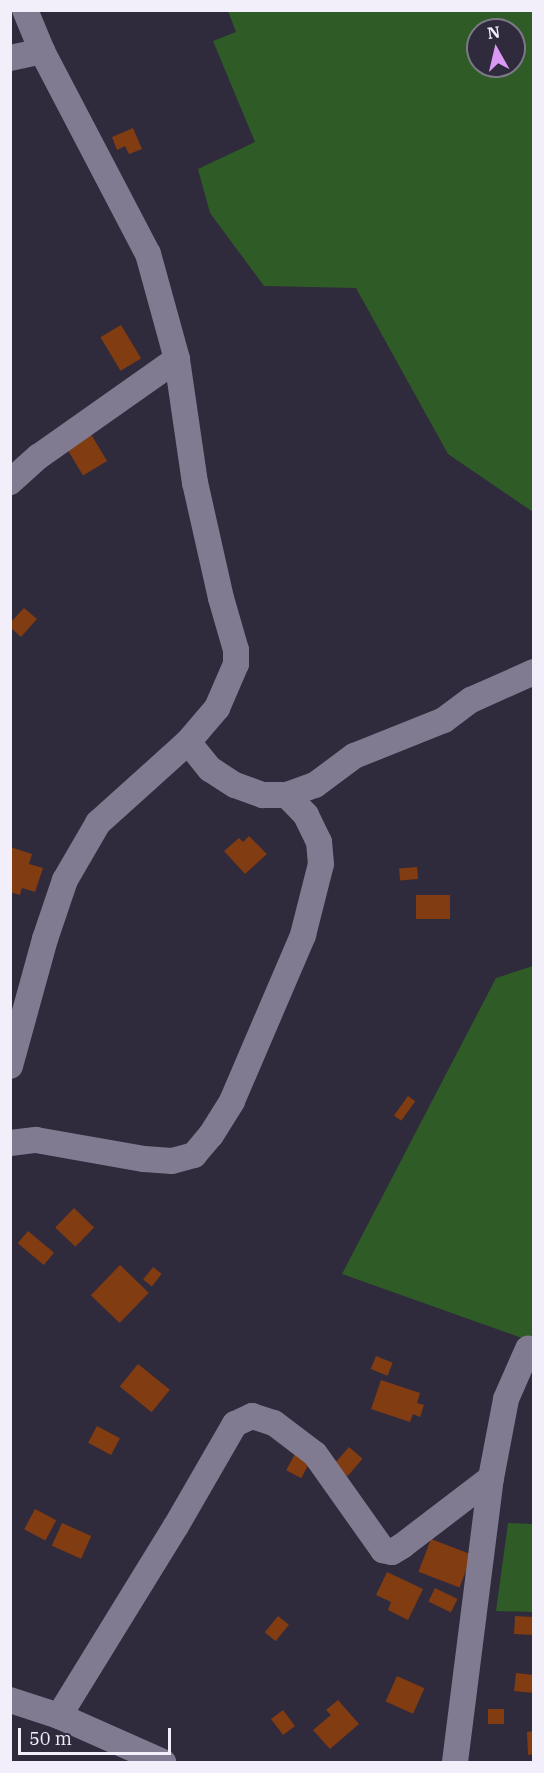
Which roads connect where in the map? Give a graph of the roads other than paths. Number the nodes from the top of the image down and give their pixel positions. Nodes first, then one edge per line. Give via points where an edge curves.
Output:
1 (25, 10) edge
2 (42, 51) junction
3 (10, 58) edge
4 (177, 359) junction
5 (10, 482) edge
6 (534, 672) edge
7 (188, 742) junction
8 (287, 795) junction
9 (10, 1066) edge
10 (10, 1143) edge
11 (528, 1349) dead end
12 (491, 1478) junction
13 (10, 1700) edge
14 (59, 1716) junction
15 (163, 1762) edge
16 (455, 1762) edge

1 - 2 street
2 - 3 street
2 - 4 street via 147,254
4 - 5 street via 38,456
4 - 7 street via 195,483 236,650 236,664 217,708
6 - 8 street via 471,700 444,720 354,756 315,785
7 - 8 street via 210,769 235,785 263,795
7 - 9 street via 98,823 65,880
8 - 10 street via 306,815 319,842 321,864 303,935 232,1101 211,1135 194,1155 172,1161 36,1140
11 - 12 street via 506,1399
12 - 14 street via 392,1552 383,1550 315,1454 274,1423 252,1416 235,1424
12 - 16 street
13 - 14 street
14 - 15 street

